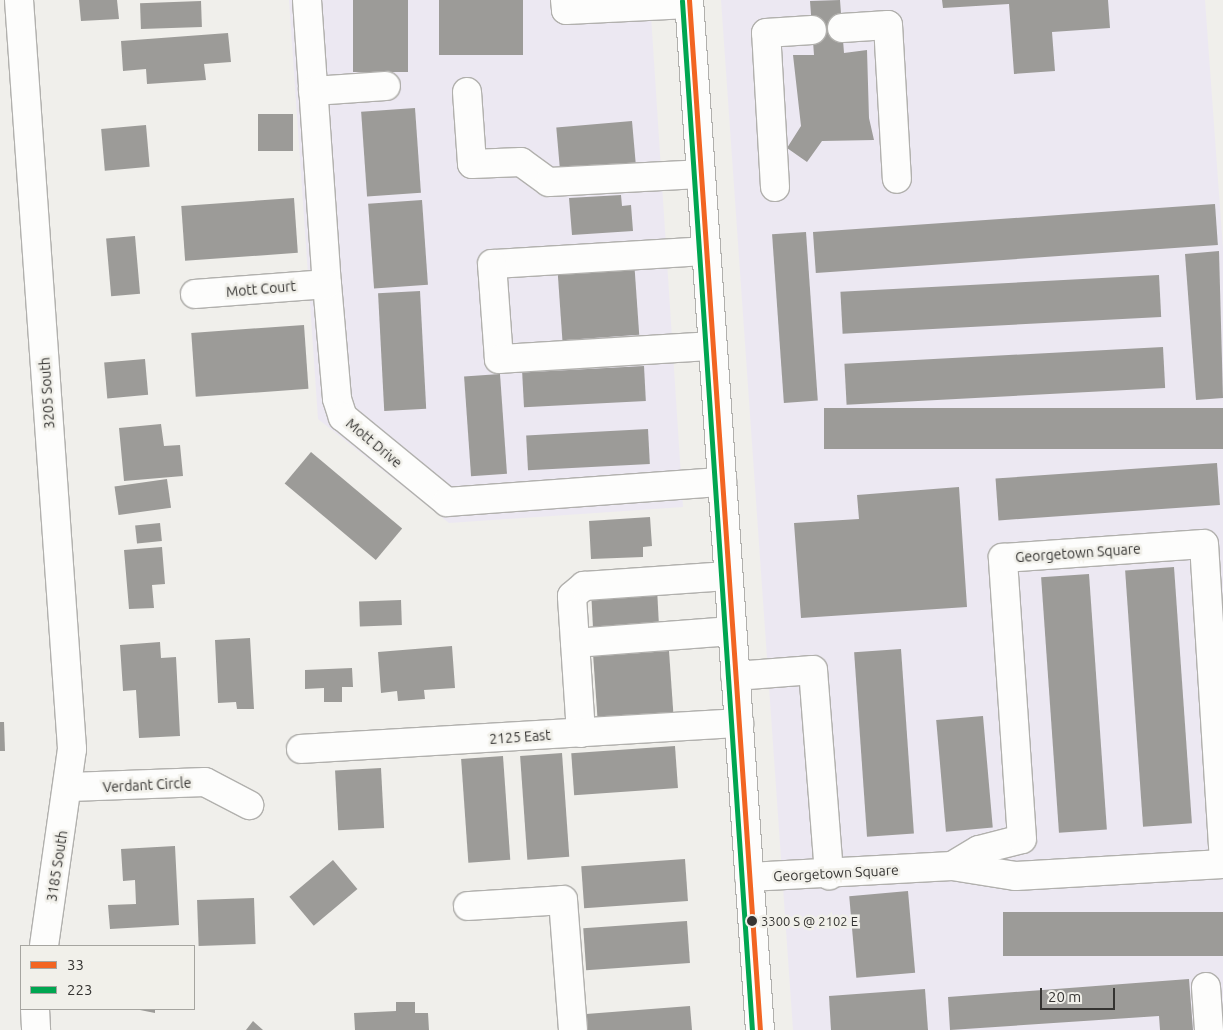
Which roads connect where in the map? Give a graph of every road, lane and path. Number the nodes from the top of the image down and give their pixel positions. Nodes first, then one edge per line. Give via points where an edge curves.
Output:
1 (19, 0) edge
2 (307, 0) edge
3 (566, 0) edge
4 (689, 2) edge
5 (842, 28) dead end
6 (812, 30) dead end
7 (386, 86) dead end
8 (313, 92) junction
9 (467, 92) dead end
10 (700, 174) junction
11 (898, 179) dead end
12 (775, 187) dead end
13 (706, 251) junction
14 (327, 284) junction
15 (195, 294) dead end
16 (712, 346) junction
17 (722, 482) junction
18 (728, 576) junction
19 (732, 631) junction
20 (576, 643) junction
21 (735, 676) junction
22 (739, 723) junction
23 (581, 733) junction
24 (301, 749) dead end
25 (70, 787) junction
26 (249, 805) dead end
27 (1223, 849) edge
28 (1223, 864) edge
29 (952, 866) junction
30 (829, 875) junction
31 (750, 877) junction
32 (468, 906) dead end
33 (44, 945) edge
34 (1206, 987) dead end
35 (35, 1010) edge
36 (36, 1030) edge
37 (572, 1030) edge
38 (760, 1030) edge
39 (1209, 1030) edge

1 - 25 street, 3205 South via 72,749
2 - 8 street, Mott Drive
3 - 4 street via 566,10
4 - 10 street
5 - 11 street via 888,25
6 - 12 street via 766,33
7 - 8 street
8 - 14 street, Mott Drive
9 - 10 street via 472,164 521,162 550,182
10 - 13 street
13 - 16 street
13 - 16 street via 492,264 499,359
14 - 15 street, Mott Court
14 - 17 street, Mott Drive via 339,409 440,499 457,503
16 - 17 street
17 - 18 street
18 - 19 street
18 - 20 street via 584,586 572,596
19 - 20 street
19 - 21 street
20 - 23 street
21 - 22 street
21 - 30 street via 813,670
22 - 23 street, 2125 East
22 - 31 street
23 - 24 street, 2125 East
25 - 26 street, Verdant Circle via 205,782
25 - 33 street, 3185 South
27 - 29 street, Georgetown Square via 1204,544 1003,558 1022,839 979,850
28 - 29 street, Georgetown Square via 1016,876
29 - 30 street, Georgetown Square
30 - 31 street, Georgetown Square
31 - 38 street
32 - 37 street via 563,900
34 - 39 street
35 - 36 street

